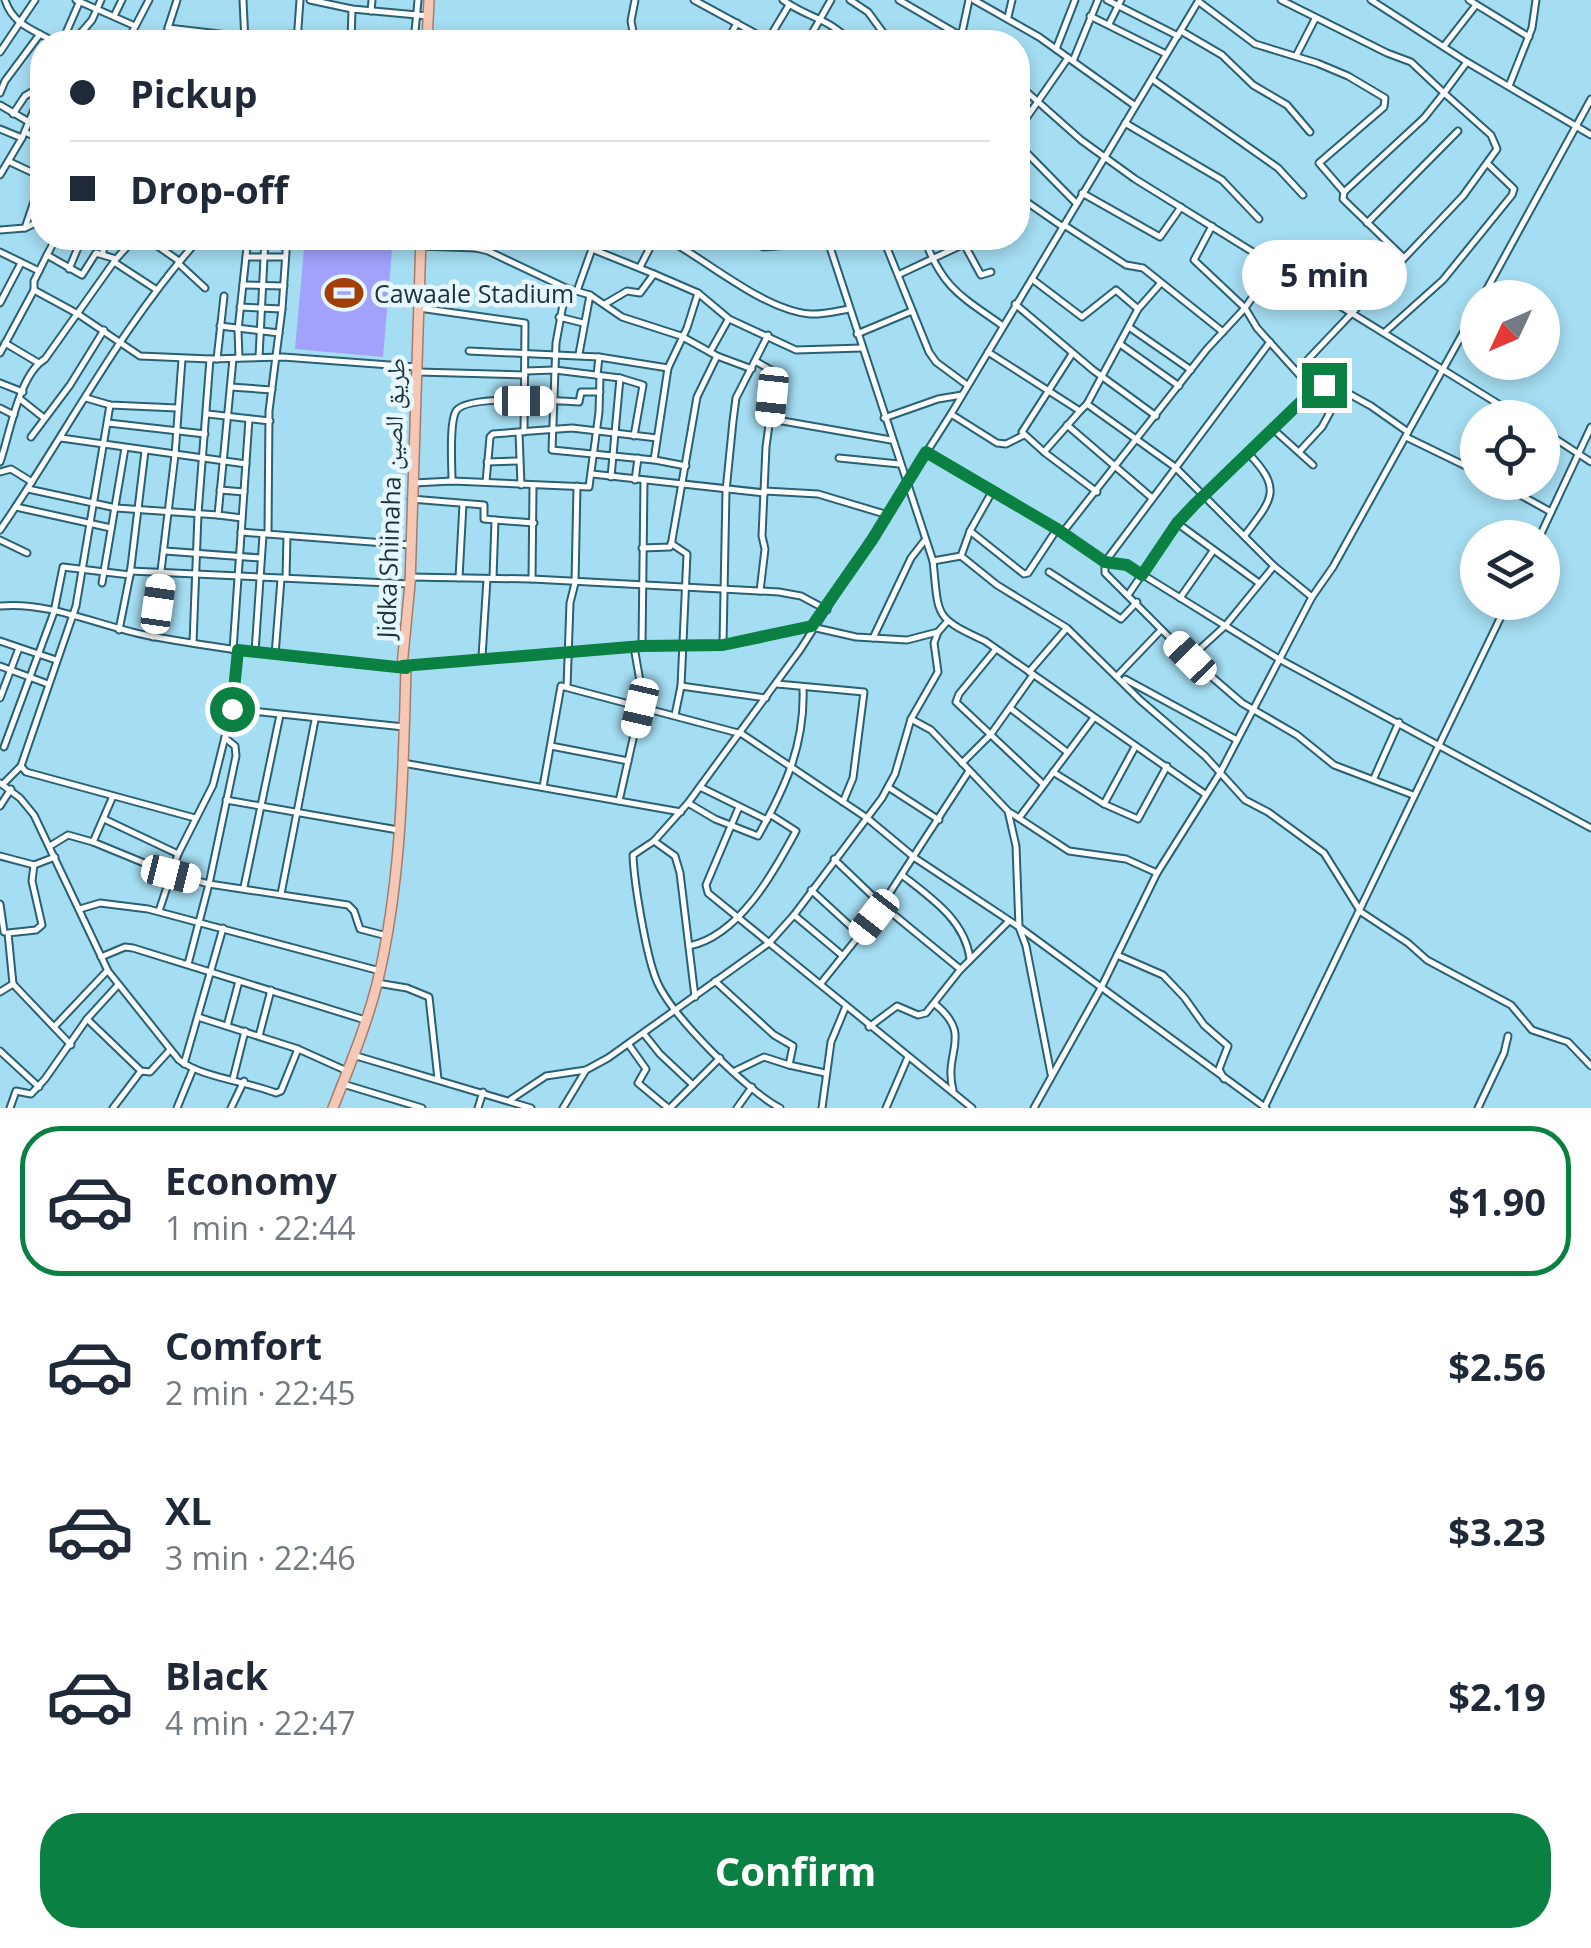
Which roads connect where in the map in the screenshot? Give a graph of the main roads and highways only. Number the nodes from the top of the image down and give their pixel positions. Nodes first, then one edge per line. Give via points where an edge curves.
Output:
1 (429, 0) edge
2 (425, 30) edge
3 (420, 250) edge
4 (333, 1108) edge

1 - 2 main road
3 - 4 main road, Jidka Shiinaha طريق الصين via 398,830 380,971

